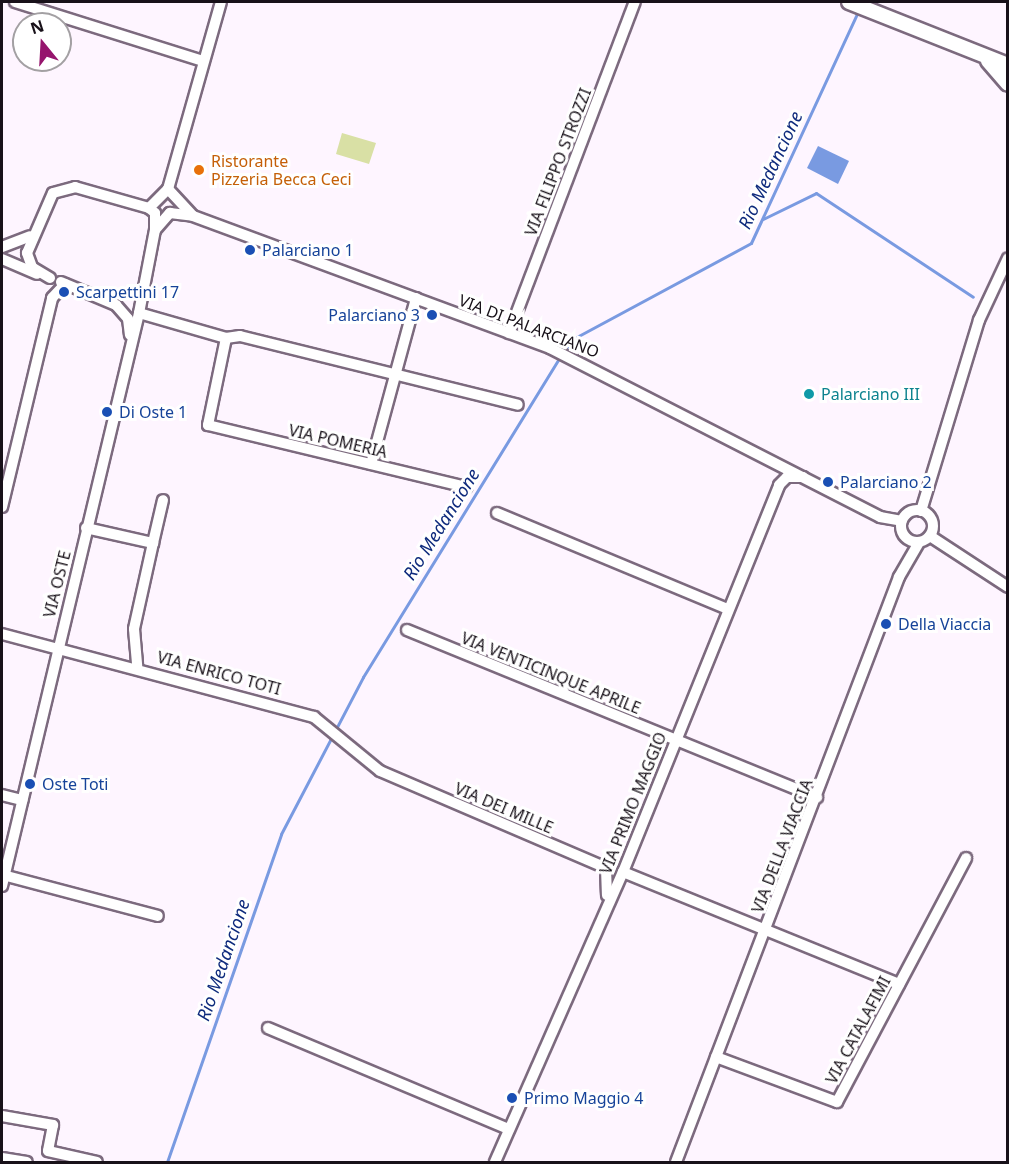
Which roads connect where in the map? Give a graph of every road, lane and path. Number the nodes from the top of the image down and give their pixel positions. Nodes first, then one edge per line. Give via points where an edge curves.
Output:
1 (15, 2) edge
2 (221, 2) edge
3 (635, 2) edge
4 (849, 2) edge
5 (203, 61) junction
6 (988, 61) junction
7 (1008, 65) edge
8 (1008, 84) edge
9 (168, 189) junction
10 (149, 208) junction
11 (193, 216) junction
12 (163, 217) joint
13 (155, 230) junction
14 (30, 236) junction
15 (2, 247) edge
16 (1008, 258) edge
17 (2, 259) edge
18 (50, 278) junction
19 (65, 284) junction
20 (141, 290) junction
21 (416, 298) junction
22 (116, 305) junction
23 (139, 313) junction
24 (509, 333) junction
25 (130, 338) junction
26 (226, 338) junction
27 (394, 373) junction
28 (518, 405) dead end
29 (766, 459) junction
30 (371, 464) junction
31 (804, 477) junction
32 (779, 485) junction
33 (467, 487) dead end
34 (163, 500) dead end
35 (2, 507) edge
36 (921, 511) junction
37 (497, 513) dead end
38 (902, 521) junction
39 (86, 528) junction
40 (930, 536) junction
41 (153, 543) junction
42 (919, 543) junction
43 (1008, 587) edge
44 (728, 609) junction
45 (407, 630) dead end
46 (2, 634) edge
47 (57, 648) junction
48 (137, 666) junction
49 (675, 740) junction
50 (359, 755) joint
51 (2, 795) edge
52 (817, 797) junction
53 (22, 800) junction
54 (966, 858) dead end
55 (623, 872) junction
56 (2, 880) edge
57 (605, 903) junction
58 (158, 915) dead end
59 (766, 932) junction
60 (899, 984) junction
61 (268, 1028) dead end
62 (716, 1057) junction
63 (2, 1116) edge
64 (508, 1130) junction
65 (2, 1158) edge
66 (27, 1162) edge
67 (97, 1162) edge
68 (495, 1162) edge
69 (676, 1162) edge

1 - 5 street
2 - 5 street
3 - 24 street, VIA FILIPPO STROZZI
4 - 6 street
5 - 9 street
6 - 7 street
6 - 8 street
9 - 10 street
9 - 11 street
10 - 13 street, VIA OSTE via 155,213
10 - 14 street via 68,187 49,196
11 - 12 street, VIA DI PALARCIANO
11 - 21 street, VIA DI PALARCIANO
12 - 13 street, VIA OSTE
13 - 20 street, VIA OSTE
14 - 15 street
14 - 18 street via 29,263
16 - 36 street via 980,321
17 - 18 street
18 - 19 street
19 - 22 street
19 - 35 street via 52,298
20 - 22 street via 134,302
20 - 23 street, VIA OSTE
21 - 24 street, VIA DI PALARCIANO
21 - 27 street
22 - 25 street via 128,319
23 - 25 street, VIA OSTE
23 - 26 street
24 - 29 street, VIA DI PALARCIANO via 579,359
25 - 39 street, VIA OSTE
26 - 27 street via 240,336
26 - 30 street, VIA POMERIA via 205,420 211,426
27 - 28 street
27 - 30 street
29 - 31 street, VIA DI PALARCIANO
29 - 32 street
30 - 33 street, VIA POMERIA
31 - 32 street via 787,477
31 - 38 street, VIA DI PALARCIANO via 880,517
32 - 44 street, VIA PRIMO MAGGIO
34 - 41 street
36 - 38 street
36 - 40 street via 933,521
37 - 44 street
38 - 42 street via 904,537
39 - 41 street
39 - 47 street, VIA OSTE
40 - 42 street
40 - 43 street
41 - 48 street via 134,629
42 - 52 street, VIA DELLA VIACCIA via 899,577
44 - 49 street, VIA PRIMO MAGGIO
45 - 49 street, VIA VENTICINQUE APRILE
46 - 47 street, VIA ENRICO TOTI
47 - 48 street, VIA ENRICO TOTI
47 - 53 street, VIA OSTE
48 - 50 street, VIA ENRICO TOTI via 297,710 325,724
49 - 52 street, VIA VENTICINQUE APRILE
49 - 55 street, VIA PRIMO MAGGIO
50 - 57 street, VIA DEI MILLE via 380,771 606,868 610,876
51 - 53 street
52 - 59 street, VIA DELLA VIACCIA
53 - 56 street, VIA OSTE
54 - 60 street, VIA CATALAFIMI
55 - 57 street, VIA PRIMO MAGGIO
55 - 59 street
56 - 58 street
57 - 64 street, VIA PRIMO MAGGIO
59 - 60 street
59 - 62 street, VIA DELLA VIACCIA
60 - 62 street, VIA CATALAFIMI via 837,1102
61 - 64 street
62 - 69 street, VIA DELLA VIACCIA
63 - 67 street via 53,1125 48,1151
64 - 68 street, VIA PRIMO MAGGIO
65 - 66 street

